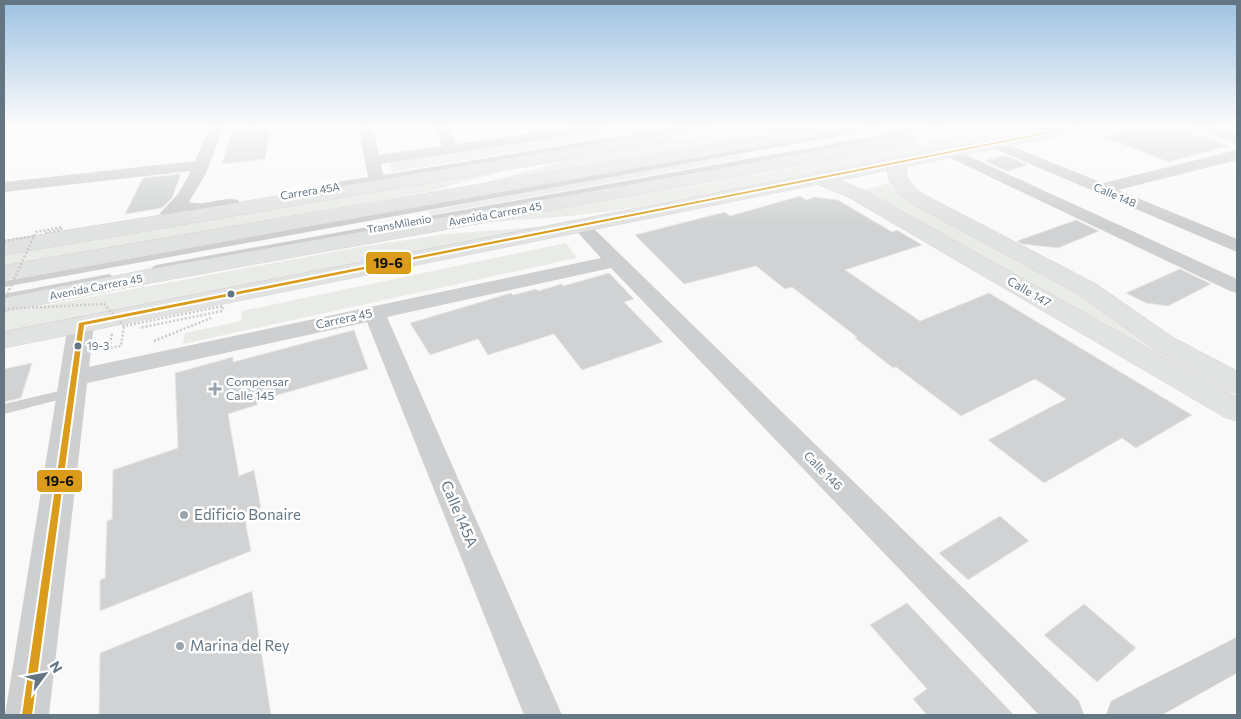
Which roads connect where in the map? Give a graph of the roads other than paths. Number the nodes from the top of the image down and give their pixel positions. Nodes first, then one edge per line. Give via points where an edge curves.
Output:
1 (202, 160) edge
2 (382, 160) edge
3 (506, 160) edge
4 (540, 160) edge
5 (559, 160) edge
6 (655, 160) edge
7 (696, 160) edge
8 (775, 160) edge
9 (808, 160) edge
10 (910, 160) edge
11 (965, 160) edge
12 (1032, 160) edge
13 (1219, 160) edge
14 (372, 161) joint
15 (898, 162) junction
16 (200, 165) junction
17 (819, 178) junction
18 (376, 180) junction
19 (4, 187) edge
20 (1101, 189) junction
21 (180, 204) junction
22 (680, 206) junction
23 (369, 210) junction
24 (140, 224) junction
25 (581, 226) junction
26 (372, 236) junction
27 (1234, 242) edge
28 (4, 248) edge
29 (615, 261) junction
30 (4, 273) edge
31 (4, 284) edge
32 (1237, 287) edge
33 (4, 299) edge
34 (4, 305) edge
35 (374, 313) junction
36 (96, 329) junction
37 (4, 340) edge
38 (1237, 383) edge
39 (73, 385) junction
40 (4, 409) edge
41 (1237, 411) edge
42 (1237, 654) edge
43 (26, 715) edge
44 (543, 715) edge
45 (1065, 715) edge
46 (1125, 715) edge

1 - 16 street
2 - 14 street
3 - 18 street, Carrera 45A
4 - 24 main road
5 - 23 main road
6 - 23 main road
7 - 31 lane, TransMilenio
8 - 33 lane, TransMilenio via 246,252
9 - 26 main road, Avenida Carrera 45
10 - 15 main road
11 - 32 street
12 - 20 street, Calle 148
13 - 20 street
14 - 18 street
15 - 17 main road
15 - 38 main road via 897,180 916,198 1087,289 1165,344
16 - 19 street
16 - 21 street
17 - 22 main road
17 - 41 main road, Calle 147 via 852,191
18 - 21 street, Carrera 45A via 206,208 188,208
20 - 27 street, Calle 148
21 - 24 street via 164,216
22 - 25 main road
22 - 26 main road via 513,225
23 - 30 main road
24 - 28 main road
25 - 29 street, Calle 146
25 - 36 main road
26 - 34 main road, Avenida Carrera 45
29 - 35 street, Carrera 45
29 - 45 street, Calle 146
35 - 39 street, Carrera 45
35 - 44 street, Calle 145A
36 - 37 main road
36 - 39 street
39 - 40 lane
39 - 43 street
42 - 46 street

